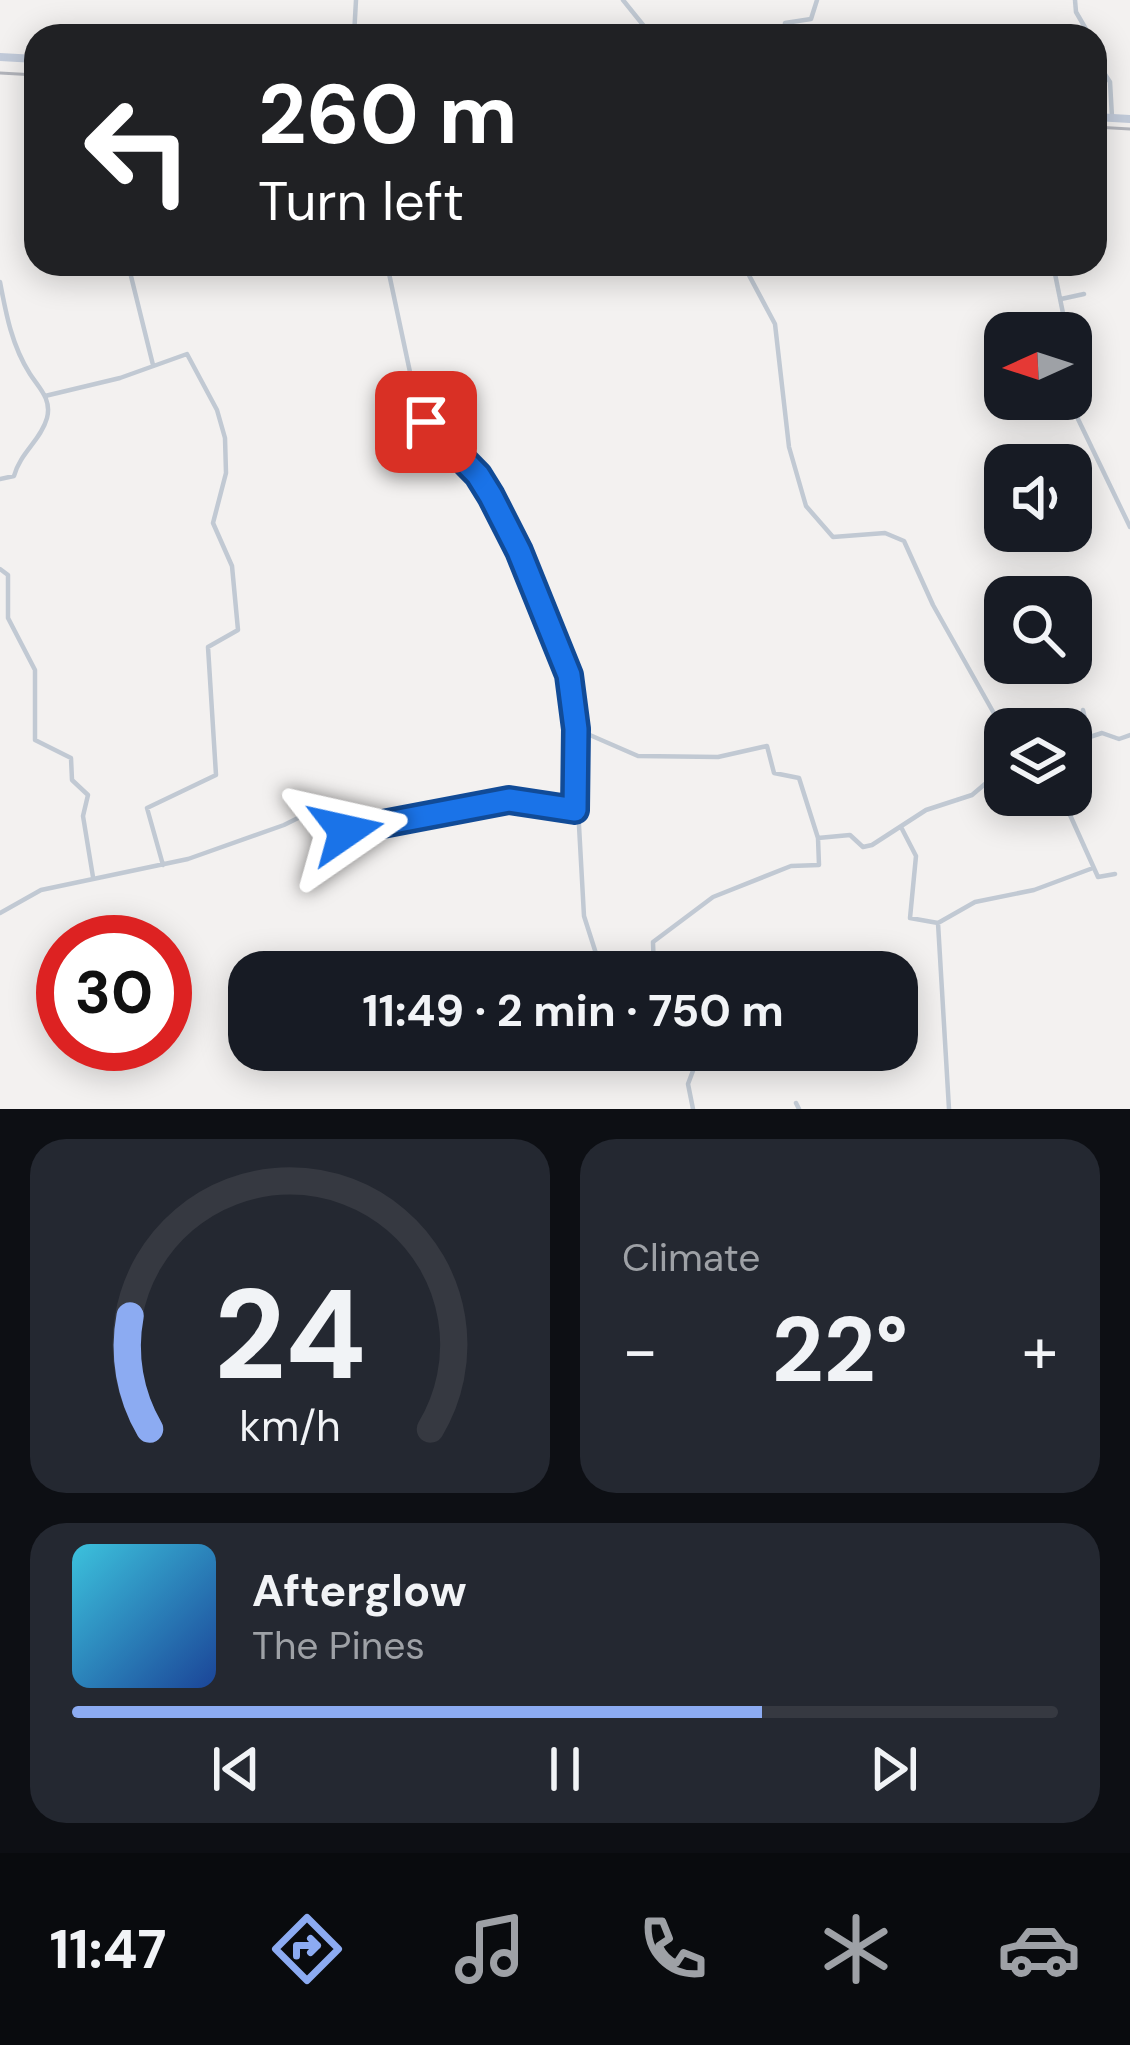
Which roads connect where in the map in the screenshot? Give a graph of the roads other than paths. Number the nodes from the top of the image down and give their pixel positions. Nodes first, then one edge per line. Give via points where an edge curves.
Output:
1 (623, 0) edge
2 (818, 0) edge
3 (642, 24) edge
4 (785, 24) edge
5 (1107, 77) edge
6 (1107, 118) edge
7 (1112, 118) junction
8 (1130, 118) edge
9 (131, 276) edge
10 (390, 276) edge
11 (750, 276) edge
12 (1056, 276) edge
13 (0, 282) edge
14 (1084, 294) dead end
15 (1061, 299) junction
16 (1063, 312) edge
17 (153, 365) junction
18 (45, 396) junction
19 (1079, 420) edge
20 (0, 479) edge
21 (1130, 527) edge
22 (0, 568) edge
23 (990, 708) edge
24 (576, 729) junction
25 (1130, 735) edge
26 (1092, 736) edge
27 (984, 785) edge
28 (575, 810) junction
29 (1074, 816) edge
30 (901, 827) junction
31 (818, 838) junction
32 (163, 865) junction
33 (1093, 868) junction
34 (1114, 874) dead end
35 (93, 877) junction
36 (0, 913) edge
37 (938, 923) junction
38 (595, 951) edge
39 (653, 951) edge
40 (693, 1071) edge
41 (693, 1109) edge
42 (949, 1109) edge

1 - 3 street
2 - 4 street via 811,20
5 - 7 street
6 - 7 street
7 - 8 street
9 - 17 street
10 - 24 street via 417,405 478,475 519,551 571,681
11 - 23 street via 776,324 789,447 808,509 833,537 885,533 904,541
12 - 15 street
13 - 18 street via 11,335
14 - 15 street
15 - 16 street
17 - 18 street
17 - 32 street via 187,353 217,410 227,461 213,523 232,566 238,610 236,633 208,647 216,775 147,808
18 - 20 street via 43,426 14,476
19 - 21 street
22 - 35 street via 8,575 8,618 35,670 35,740 70,758 72,780 88,795 83,816
24 - 28 street
24 - 31 street via 638,756 718,757 767,746 775,775 800,778
25 - 26 street
27 - 30 street
28 - 32 street via 509,800 346,831 320,807
28 - 38 street via 584,916
29 - 33 street
30 - 31 street via 868,847 850,835
30 - 37 street via 916,856 910,918
31 - 39 street via 817,867 791,866 713,897 653,942
32 - 35 street
33 - 34 street via 1100,879
33 - 37 street via 975,902
35 - 36 street via 32,893
37 - 42 street
40 - 41 street

